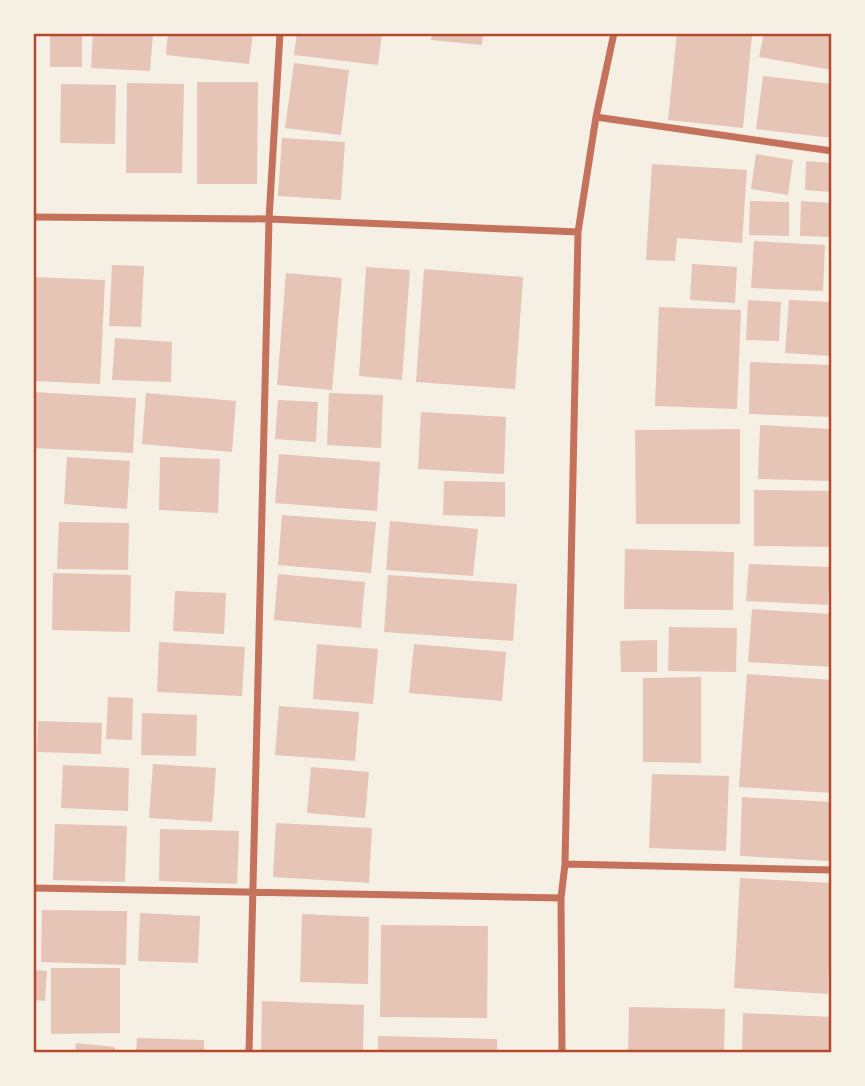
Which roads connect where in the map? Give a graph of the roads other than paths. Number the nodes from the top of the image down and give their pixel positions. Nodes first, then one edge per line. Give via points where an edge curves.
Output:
1 (280, 33) edge
2 (614, 33) edge
3 (596, 117) junction
4 (832, 151) edge
5 (33, 217) edge
6 (269, 219) junction
7 (578, 232) junction
8 (565, 864) junction
9 (832, 870) edge
10 (33, 888) edge
11 (251, 891) junction
12 (561, 898) junction
13 (249, 1053) edge
14 (562, 1053) edge

1 - 6 street
2 - 3 street
3 - 4 street
3 - 7 street
5 - 6 street
6 - 7 street
6 - 11 street
7 - 8 street
8 - 9 street
8 - 12 street
10 - 11 street
11 - 12 street
11 - 13 street
12 - 14 street

